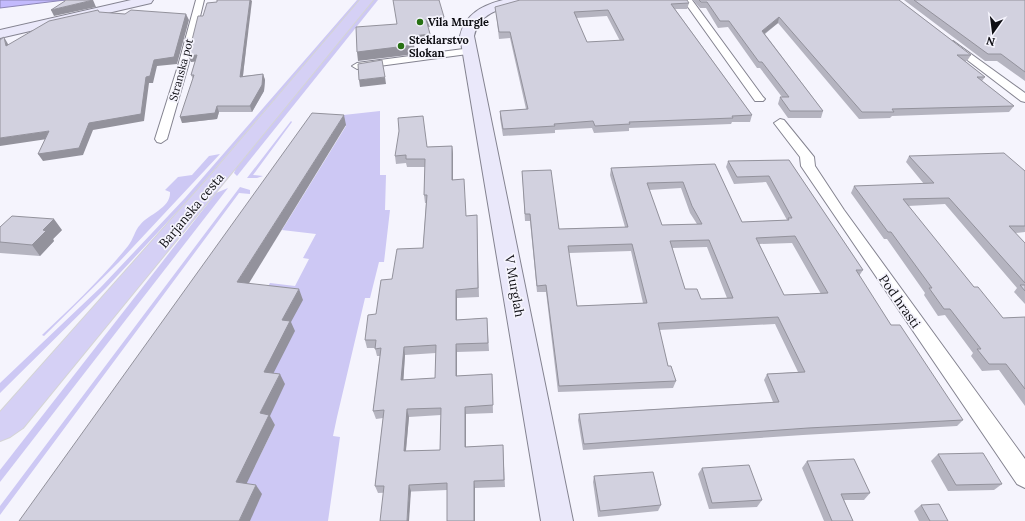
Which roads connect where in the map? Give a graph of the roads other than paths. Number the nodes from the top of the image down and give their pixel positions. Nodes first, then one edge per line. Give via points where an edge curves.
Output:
1 (146, 0) edge
2 (200, 0) edge
3 (367, 0) edge
4 (521, 0) edge
5 (686, 0) edge
6 (0, 34) edge
7 (943, 36) edge
8 (471, 51) junction
9 (357, 66) edge
10 (759, 99) dead end
11 (1025, 99) edge
12 (780, 123) dead end
13 (161, 139) dead end
14 (6, 424) edge
15 (0, 445) edge
16 (1025, 477) edge
17 (557, 521) edge

1 - 6 street
2 - 13 street, Stranska pot
3 - 14 main road, Barjanska cesta via 216,181
4 - 8 street, V Murglah via 491,8 475,20 468,30
5 - 10 street
7 - 11 street
8 - 9 street
8 - 17 street, V Murglah
12 - 16 street, Pod hrasti via 807,157 808,166 839,213
14 - 15 main road, Barjanska cesta

